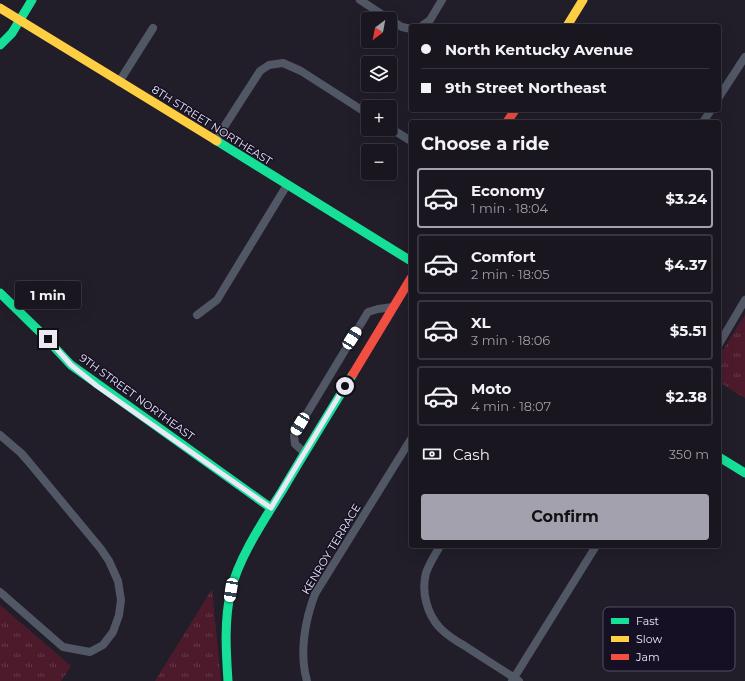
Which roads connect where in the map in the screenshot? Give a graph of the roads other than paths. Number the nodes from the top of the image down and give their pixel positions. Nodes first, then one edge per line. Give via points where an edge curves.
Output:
1 (32, 0) edge
2 (360, 0) edge
3 (442, 0) edge
4 (583, 0) edge
5 (0, 8) edge
6 (379, 12) edge
7 (19, 20) junction
8 (397, 24) edge
9 (425, 24) edge
10 (568, 24) edge
11 (153, 28) dead end
12 (409, 29) edge
13 (0, 45) edge
14 (745, 57) edge
15 (119, 82) junction
16 (721, 94) edge
17 (361, 110) edge
18 (397, 132) edge
19 (409, 140) edge
20 (215, 141) junction
21 (287, 185) junction
22 (409, 260) edge
23 (409, 281) edge
24 (0, 293) edge
25 (745, 300) edge
26 (392, 307) junction
27 (197, 315) dead end
28 (721, 341) edge
29 (0, 435) edge
30 (409, 442) edge
31 (305, 453) junction
32 (721, 458) edge
33 (745, 473) edge
34 (271, 508) junction
35 (439, 548) edge
36 (595, 548) edge
37 (0, 592) edge
38 (515, 680) edge
39 (228, 681) edge
40 (307, 681) edge

1 - 7 street
2 - 6 street
3 - 9 street
4 - 10 street
5 - 7 street, 8TH STREET NORTHEAST
7 - 13 street via 12,33
7 - 15 street, 8TH STREET NORTHEAST
8 - 12 street
11 - 15 street
14 - 16 street
15 - 20 street, 8TH STREET NORTHEAST
17 - 20 street via 283,63 269,65 254,79
18 - 19 street
20 - 21 street, 8TH STREET NORTHEAST
21 - 22 street, 8TH STREET NORTHEAST
21 - 27 street via 217,300
23 - 26 street
24 - 34 street, 9TH STREET NORTHEAST via 71,365
25 - 28 street
26 - 31 street
26 - 31 street via 368,312 294,435 295,444
29 - 37 street via 21,453 101,549 118,581 121,600 113,632 103,645 90,652 63,647
30 - 40 street, KENROY TERRACE via 315,594 305,633
31 - 34 street
32 - 33 street
34 - 39 street via 243,558 231,590 226,632
35 - 38 street via 429,565 424,581 424,593 434,620 452,637
36 - 38 street

